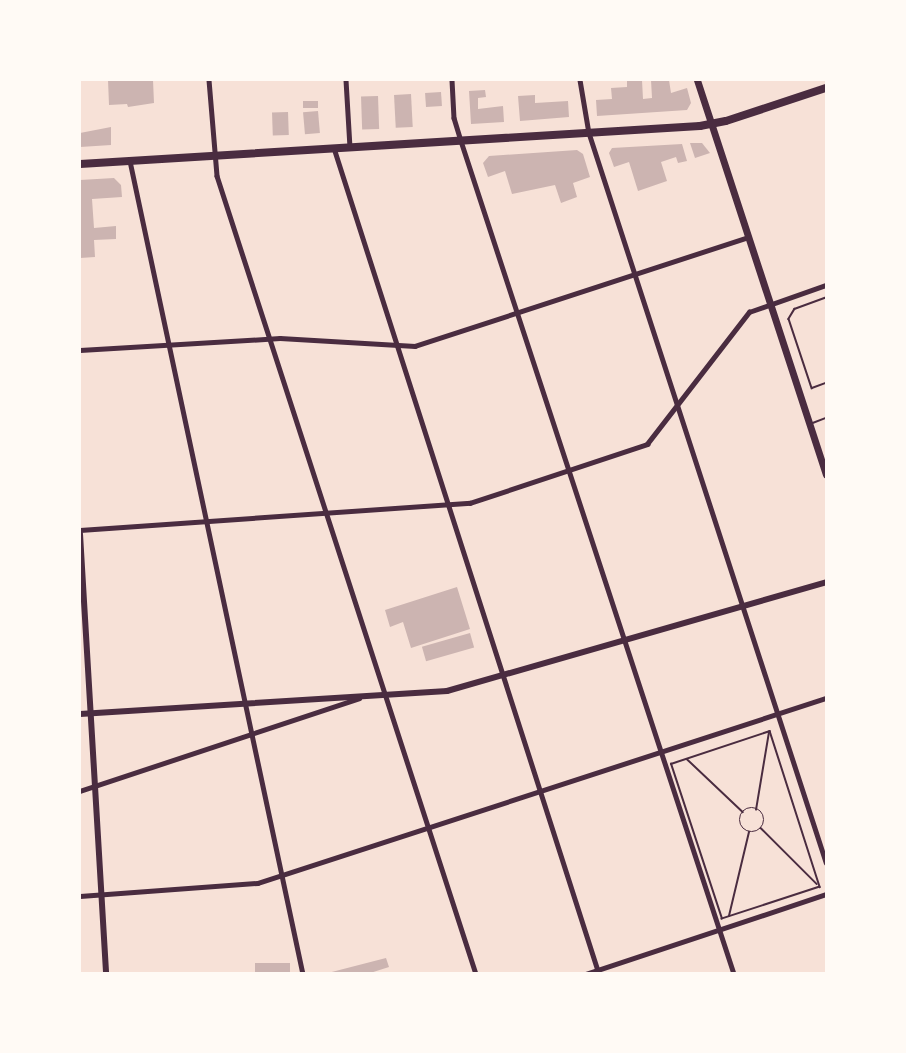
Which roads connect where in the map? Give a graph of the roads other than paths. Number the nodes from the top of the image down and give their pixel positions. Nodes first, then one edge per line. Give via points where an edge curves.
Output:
1 (209, 80) edge
2 (346, 80) edge
3 (452, 80) edge
4 (580, 80) edge
5 (697, 80) edge
6 (826, 90) edge
7 (712, 125) junction
8 (589, 133) junction
9 (461, 141) junction
10 (350, 147) junction
11 (334, 148) junction
12 (214, 156) junction
13 (130, 160) junction
14 (80, 164) edge
15 (748, 237) junction
16 (635, 274) junction
17 (826, 285) edge
18 (770, 303) junction
19 (517, 313) junction
20 (270, 338) junction
21 (169, 345) junction
22 (398, 347) junction
23 (80, 350) edge
24 (678, 405) junction
25 (826, 418) edge
26 (810, 424) junction
27 (824, 461) edge
28 (569, 470) junction
29 (826, 474) edge
30 (450, 507) junction
31 (327, 515) junction
32 (206, 522) junction
33 (80, 532) edge
34 (826, 582) edge
35 (744, 607) junction
36 (626, 643) junction
37 (503, 676) junction
38 (386, 695) junction
39 (364, 697) junction
40 (826, 698) edge
41 (244, 704) junction
42 (80, 714) edge
43 (90, 714) junction
44 (778, 714) junction
45 (250, 734) junction
46 (662, 752) junction
47 (94, 786) junction
48 (80, 791) edge
49 (540, 792) junction
50 (429, 828) junction
51 (826, 862) edge
52 (282, 876) junction
53 (826, 894) edge
54 (101, 895) junction
55 (80, 896) edge
56 (720, 929) junction
57 (598, 972) edge
58 (106, 974) edge
59 (303, 974) edge
60 (476, 974) edge
61 (586, 974) edge
62 (734, 974) edge

1 - 12 street
2 - 10 street
3 - 9 street via 454,118
4 - 8 street
5 - 7 main road
6 - 7 main road
7 - 8 main road
7 - 15 main road
8 - 9 main road
8 - 16 street
9 - 10 main road
9 - 19 street
10 - 11 main road
11 - 12 main road
11 - 22 street
12 - 13 main road
12 - 20 street
13 - 14 main road
13 - 21 street
15 - 16 street
15 - 18 main road
16 - 19 street
16 - 24 street
17 - 18 street
18 - 24 street via 746,315
18 - 26 main road
19 - 22 street via 420,345
19 - 28 street
20 - 21 street
20 - 22 street
20 - 31 street
21 - 23 street
21 - 32 street
22 - 30 street
24 - 28 street via 647,444
24 - 35 street
25 - 26 lane
26 - 27 main road
27 - 29 main road
28 - 30 street
28 - 36 street
30 - 31 street
30 - 37 street
31 - 32 street
31 - 38 street
32 - 33 street
32 - 41 street
33 - 43 street
34 - 35 street
35 - 36 street
35 - 44 street
36 - 37 street
36 - 46 street
37 - 38 street via 447,691
37 - 49 street
38 - 39 street
38 - 50 street
39 - 41 street
39 - 45 street
40 - 44 street
41 - 43 street
41 - 45 street
42 - 43 street
43 - 47 street
44 - 46 street
44 - 51 street
45 - 47 street
45 - 52 street
46 - 49 street
46 - 56 street
47 - 48 street
47 - 54 street
49 - 50 street
49 - 57 street
50 - 52 street
50 - 60 street
52 - 54 street via 235,887
52 - 59 street
53 - 56 street
54 - 55 street
54 - 58 street
56 - 57 street
56 - 62 street
57 - 61 street

